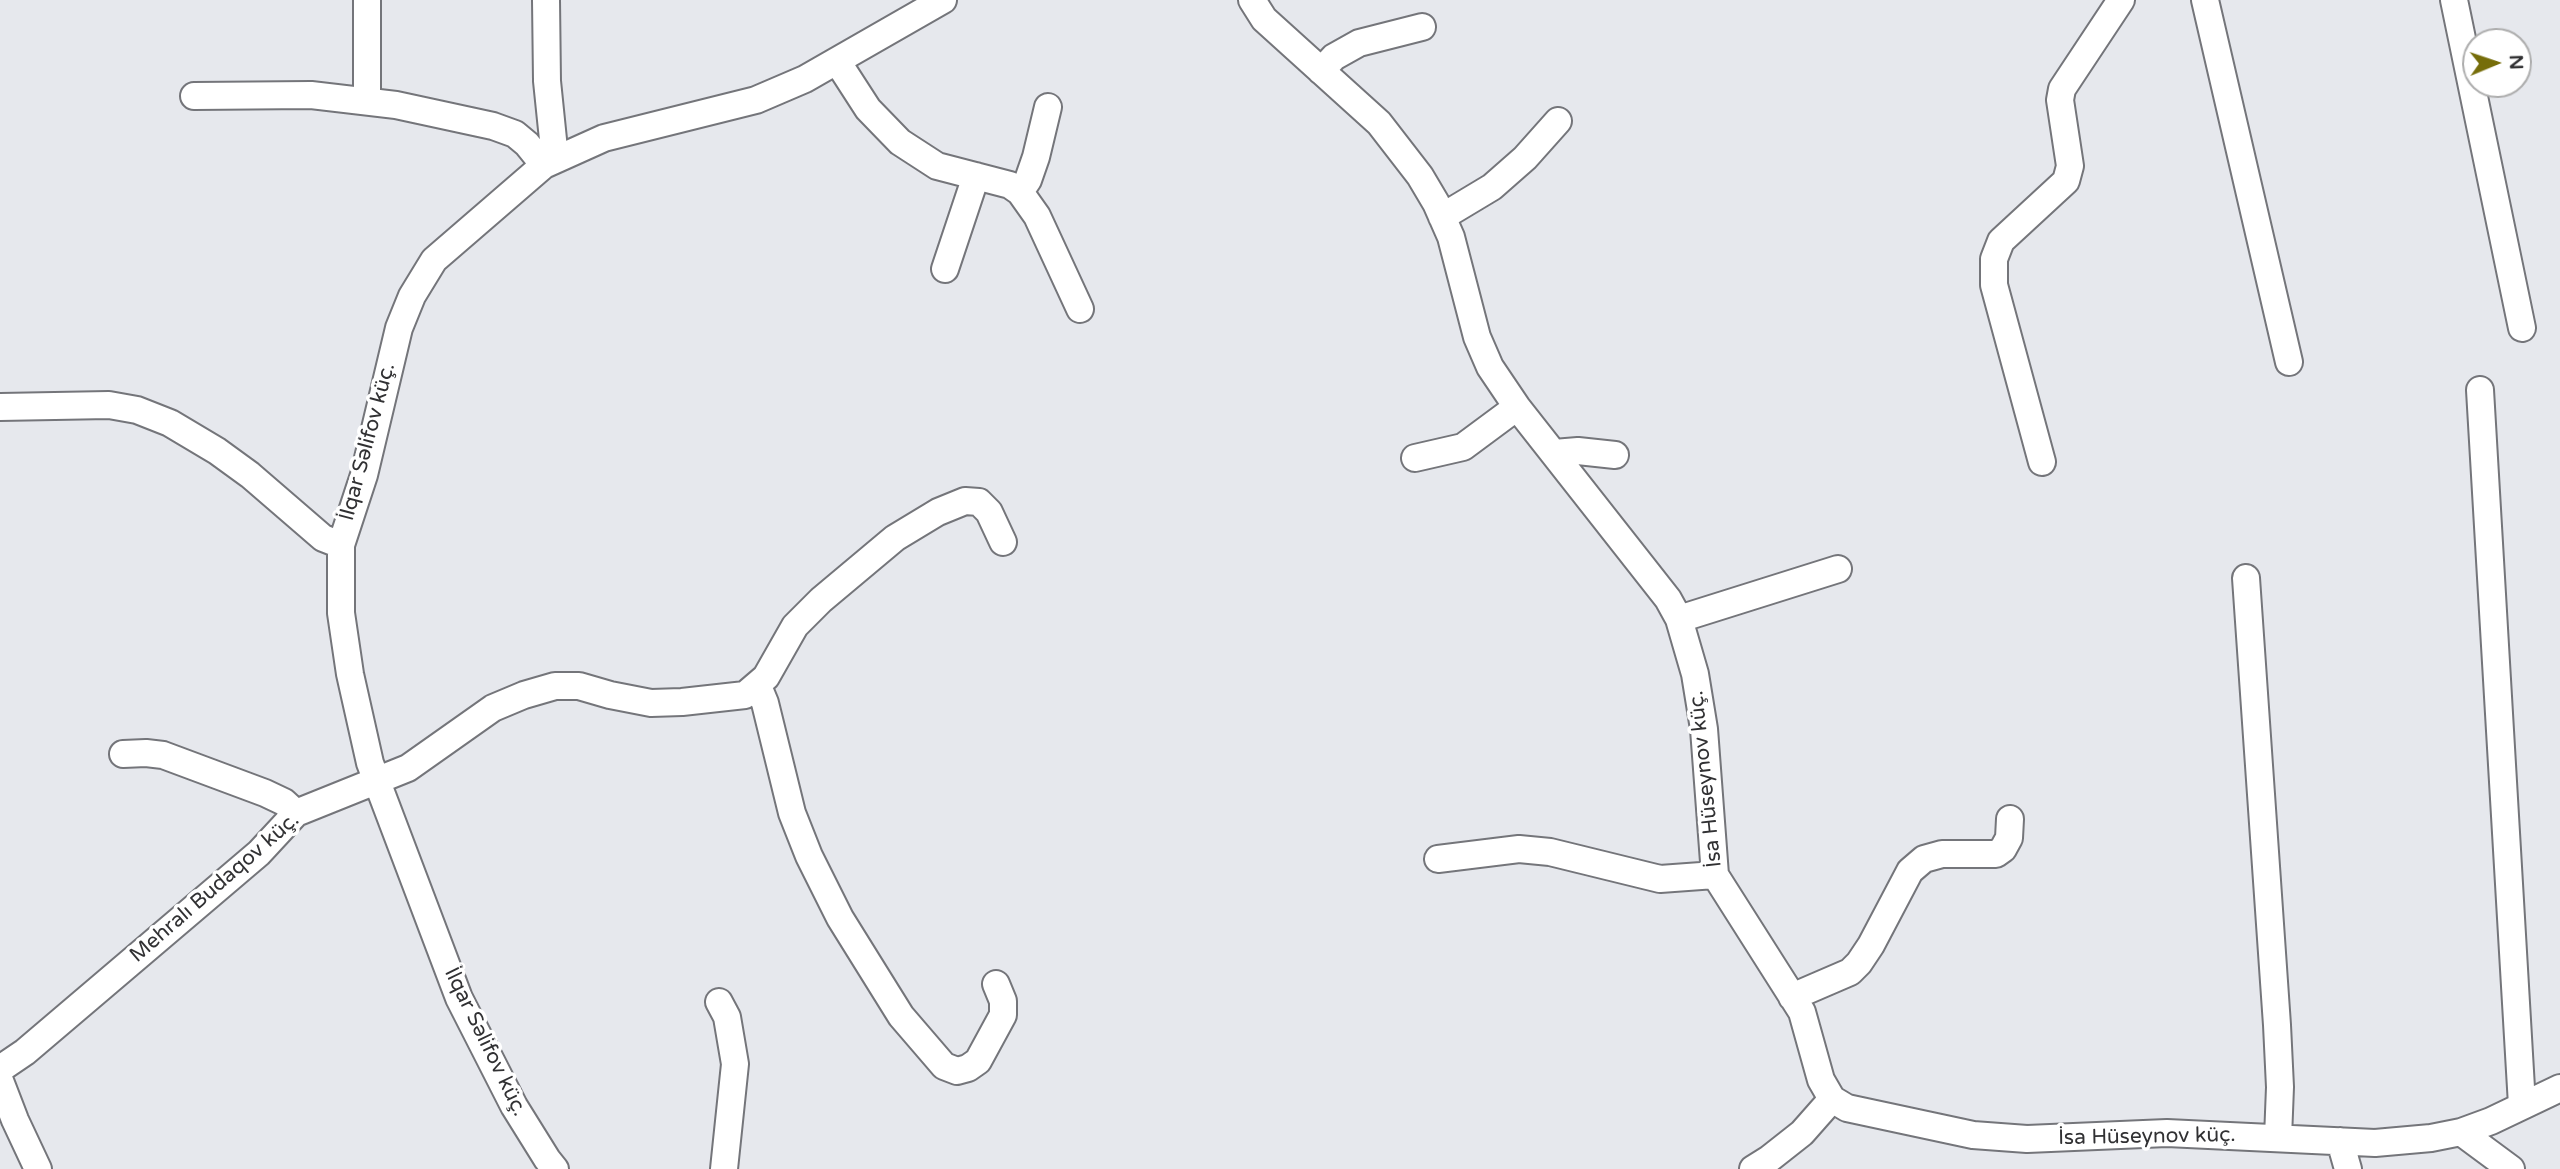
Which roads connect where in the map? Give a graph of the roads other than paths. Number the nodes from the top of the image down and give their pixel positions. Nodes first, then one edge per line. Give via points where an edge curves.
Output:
1 (367, 0) edge
2 (546, 0) edge
3 (943, 0) edge
4 (1252, 0) edge
5 (2121, 0) edge
6 (2205, 0) edge
7 (2454, 0) edge
8 (1422, 27) dead end
9 (836, 61) junction
10 (1321, 71) junction
11 (194, 96) dead end
12 (367, 100) junction
13 (1048, 107) dead end
14 (1558, 121) dead end
15 (549, 162) junction
16 (976, 176) junction
17 (1020, 192) junction
18 (1442, 217) junction
19 (945, 269) dead end
20 (1080, 309) dead end
21 (2522, 328) dead end
22 (2289, 362) dead end
23 (2480, 390) dead end
24 (0, 407) edge
25 (1517, 407) junction
26 (1554, 453) junction
27 (1615, 455) dead end
28 (1415, 458) dead end
29 (2042, 462) dead end
30 (1003, 542) dead end
31 (341, 545) junction
32 (1838, 569) dead end
33 (2246, 578) dead end
34 (1679, 619) junction
35 (758, 686) junction
36 (123, 754) dead end
37 (377, 781) junction
38 (296, 813) junction
39 (2010, 819) dead end
40 (1438, 859) dead end
41 (1715, 875) junction
42 (996, 984) dead end
43 (1792, 997) junction
44 (719, 1002) dead end
45 (0, 1069) edge
46 (0, 1081) edge
47 (2560, 1088) edge
48 (1832, 1099) junction
49 (2522, 1105) junction
50 (2460, 1132) junction
51 (2278, 1138) junction
52 (2340, 1141) junction
53 (38, 1169) edge
54 (555, 1169) edge
55 (724, 1169) edge
56 (1754, 1169) edge
57 (2348, 1169) edge
58 (2511, 1169) edge

1 - 12 street
2 - 15 street
3 - 9 street, İlqar Səlifov küç.
4 - 10 street, İsa Hüseynov küç. via 1264,19
5 - 29 street via 2062,89 2070,166 2066,181 2001,241 1994,259 1994,285
6 - 22 street
7 - 21 street
8 - 10 street via 1359,43 1334,57
9 - 15 street, İlqar Səlifov küç. via 756,100 604,138
9 - 16 street via 868,109 900,142 937,166
10 - 18 street, İsa Hüseynov küç. via 1379,123 1420,176
11 - 12 street via 311,95
12 - 15 street via 493,126 515,134
13 - 17 street via 1036,157
14 - 18 street via 1492,187
15 - 31 street, İlqar Səlifov küç. via 434,260 412,296 398,328 365,475
16 - 17 street
16 - 19 street
17 - 20 street via 1037,216
18 - 25 street, İsa Hüseynov küç. via 1477,337
23 - 49 street
24 - 31 street via 109,405 137,410 217,451 323,538
25 - 26 street, İsa Hüseynov küç.
25 - 28 street via 1464,447
26 - 27 street
26 - 34 street, İsa Hüseynov küç. via 1668,598
30 - 35 street via 979,502 965,501 938,512 895,538 821,600 795,626
31 - 37 street, İlqar Səlifov küç. via 341,613 350,674
32 - 34 street
33 - 51 street via 2277,1025
34 - 41 street, İsa Hüseynov küç. via 1704,729
35 - 37 street, Mehralı Budaqov küç. via 745,695 661,703 579,686 555,686 493,708 424,759
35 - 42 street via 792,813 815,869 901,1016 944,1066 957,1071 978,1061 1003,1015
36 - 38 street via 163,755 265,793
37 - 38 street, Mehralı Budaqov küç.
37 - 54 street, İlqar Səlifov küç. via 459,998 514,1106
38 - 45 street, Mehralı Budaqov küç. via 259,853
39 - 43 street via 2008,838 1996,854 1942,854 1924,859 1910,871 1859,963 1850,972
40 - 41 street via 1519,849 1550,852 1660,879
41 - 43 street, İsa Hüseynov küç.
43 - 48 street, İsa Hüseynov küç. via 1802,1012 1821,1080
44 - 55 street via 727,1017 735,1063
46 - 53 street
47 - 49 street, İsa Hüseynov küç.
48 - 51 street, İsa Hüseynov küç. via 1847,1108 1973,1135 2027,1139 2167,1133
48 - 56 street via 1802,1133
49 - 50 street, İsa Hüseynov küç.
50 - 52 street, İsa Hüseynov küç. via 2400,1142
50 - 58 street
51 - 52 street, İsa Hüseynov küç.
52 - 57 street

